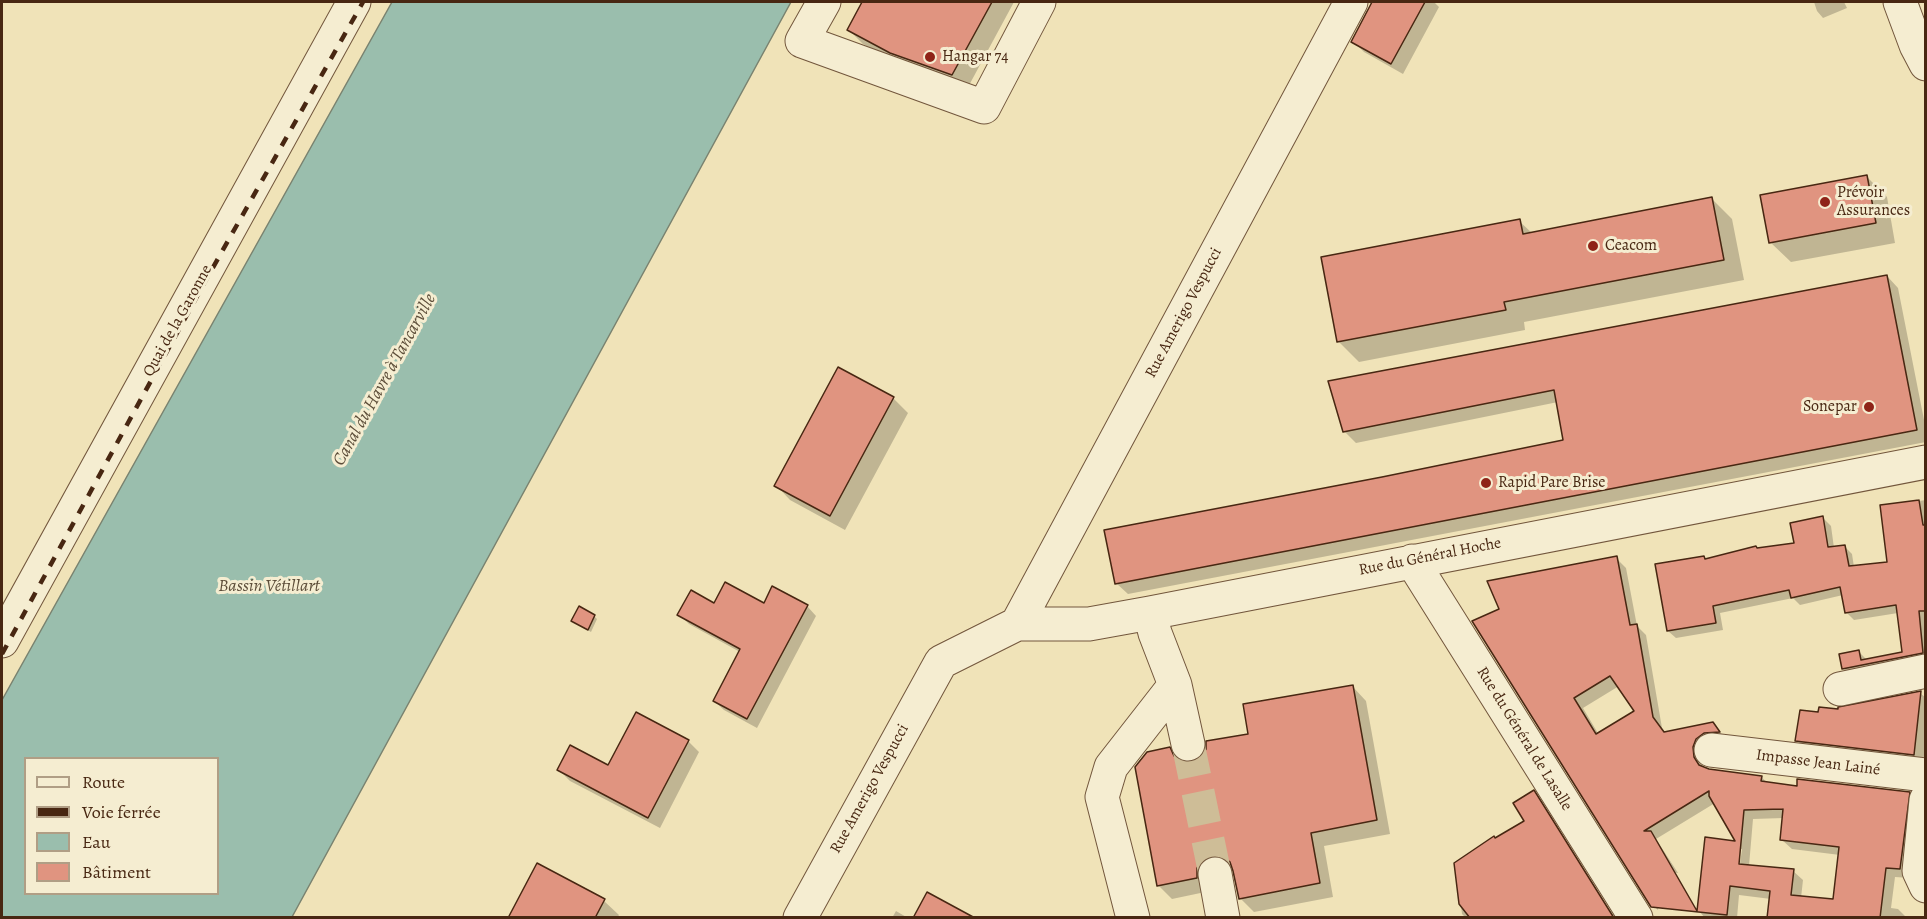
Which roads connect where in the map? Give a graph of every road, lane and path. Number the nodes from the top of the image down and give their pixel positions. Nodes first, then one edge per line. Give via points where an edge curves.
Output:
1 (354, 2) edge
2 (824, 2) edge
3 (1039, 2) edge
4 (1351, 2) edge
5 (1900, 2) edge
6 (1926, 64) edge
7 (1926, 462) edge
8 (1412, 561) junction
9 (1150, 613) junction
10 (1017, 624) junction
11 (2, 642) edge
12 (941, 662) joint
13 (1926, 671) edge
14 (1175, 685) junction
15 (1840, 689) dead end
16 (1188, 744) tunnel mouth
17 (1711, 750) dead end
18 (1926, 775) edge
19 (1926, 800) edge
20 (1215, 874) tunnel mouth
21 (1926, 886) edge
22 (800, 918) edge
23 (1133, 918) edge
24 (1223, 918) edge
25 (1636, 918) edge

1 - 11 street, Quai de la Garonne
2 - 3 street via 802,41 984,107
4 - 10 street, Rue Amerigo Vespucci
5 - 6 street
7 - 8 street, Rue du Général Hoche
8 - 9 street, Rue du Général Hoche
8 - 25 street, Rue du Général de Lasalle
9 - 10 street, Rue du Général Hoche via 1089,624
9 - 14 street
10 - 12 street, Rue du Général Hoche
12 - 22 street, Rue Amerigo Vespucci
13 - 15 street
14 - 16 street
14 - 23 street via 1111,767 1102,797
17 - 18 street, Impasse Jean Lainé
19 - 21 street via 1919,871
20 - 24 street

